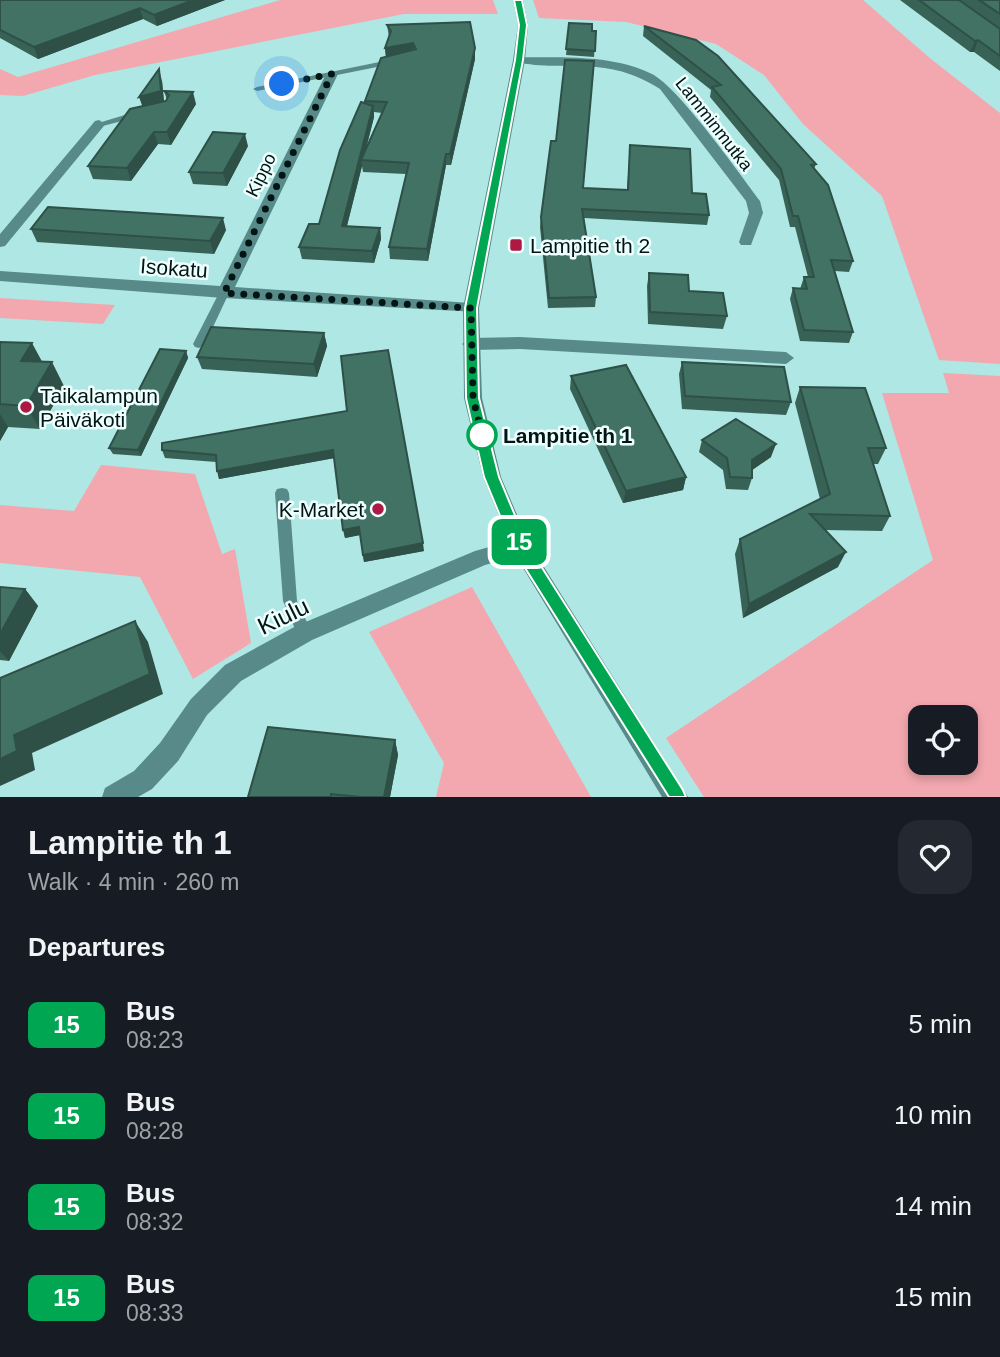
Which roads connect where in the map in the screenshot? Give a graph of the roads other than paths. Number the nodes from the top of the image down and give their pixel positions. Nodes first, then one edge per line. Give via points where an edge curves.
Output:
1 (518, 0) edge
2 (402, 59) edge
3 (519, 60) junction
4 (332, 74) junction
5 (257, 89) dead end
6 (144, 113) edge
7 (99, 124) joint
8 (746, 242) dead end
9 (0, 243) edge
10 (0, 276) edge
11 (224, 293) junction
12 (471, 308) junction
13 (200, 344) edge
14 (470, 344) junction
15 (786, 358) dead end
16 (282, 493) dead end
17 (521, 547) junction
18 (304, 633) junction
19 (114, 797) edge
20 (676, 797) edge

1 - 3 street via 523,25
2 - 4 lane
3 - 8 street, Lamminmutka via 610,64 650,76 664,87 753,201 756,213
3 - 12 street
4 - 5 lane
4 - 11 street, Kippo
6 - 7 lane
7 - 9 street
10 - 11 street, Isokatu
11 - 12 street, Isokatu
11 - 13 lane
12 - 14 street
14 - 15 street
14 - 17 street via 473,398 492,477
16 - 18 lane via 290,601
17 - 18 street, Kiulu via 482,557
17 - 20 street
18 - 19 street, Kiulu via 233,673 199,707 169,752 143,780

